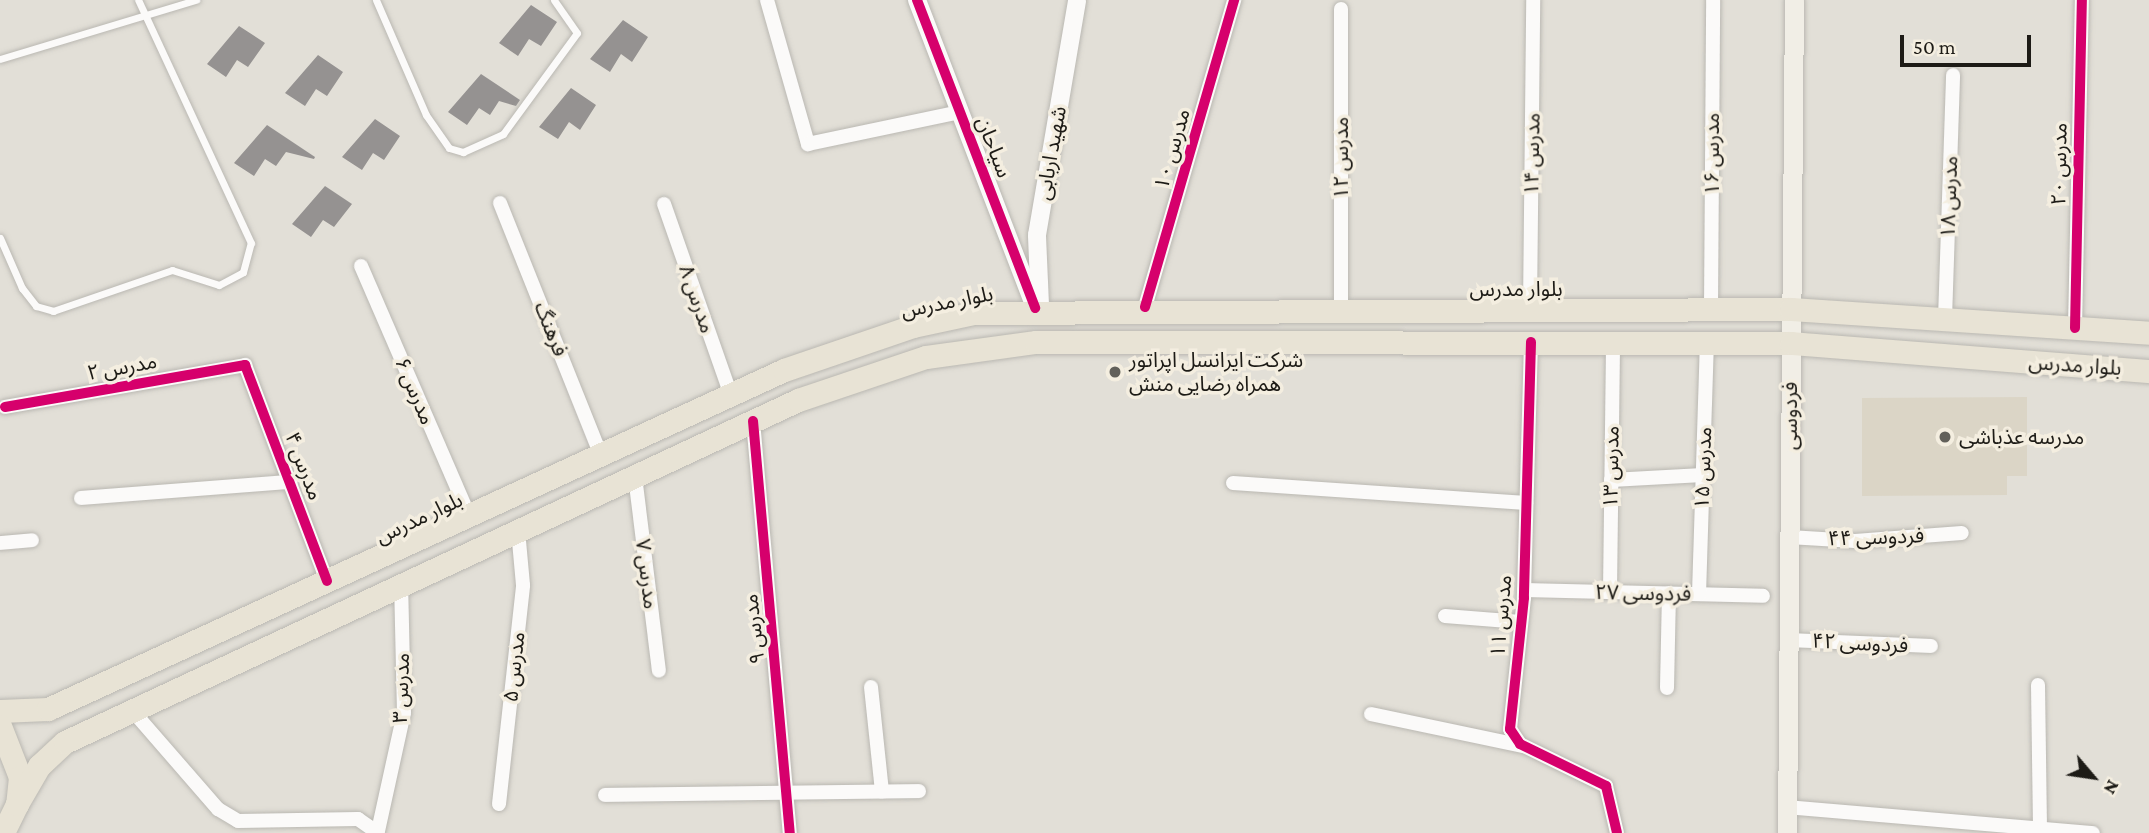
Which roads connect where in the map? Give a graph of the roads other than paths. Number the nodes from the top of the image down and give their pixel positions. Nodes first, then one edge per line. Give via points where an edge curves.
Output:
1 (138, 0) edge
2 (196, 0) edge
3 (376, 0) edge
4 (554, 0) edge
5 (766, 0) edge
6 (917, 0) edge
7 (1077, 0) edge
8 (1234, 0) edge
9 (1534, 0) edge
10 (1713, 0) edge
11 (1794, 0) edge
12 (2082, 0) edge
13 (1341, 9) dead end
14 (145, 15) junction
15 (0, 59) edge
16 (1953, 75) dead end
17 (960, 112) junction
18 (500, 204) dead end
19 (664, 204) dead end
20 (0, 238) edge
21 (1038, 254) junction
22 (1016, 257) junction
23 (361, 266) dead end
24 (1145, 307) junction
25 (1037, 308) junction
26 (1340, 308) junction
27 (1530, 308) junction
28 (1711, 309) junction
29 (1791, 309) junction
30 (1945, 319) junction
31 (2075, 328) junction
32 (2149, 333) edge
33 (1531, 342) junction
34 (1613, 342) junction
35 (1707, 342) junction
36 (1791, 343) junction
37 (245, 365) joint
38 (2149, 371) edge
39 (731, 395) junction
40 (5, 407) dead end
41 (753, 421) junction
42 (601, 455) junction
43 (1703, 475) junction
44 (635, 476) junction
45 (1611, 480) junction
46 (289, 482) junction
47 (1233, 483) dead end
48 (81, 498) dead end
49 (1526, 503) junction
50 (469, 516) junction
51 (518, 530) junction
52 (1962, 533) dead end
53 (1789, 537) junction
54 (32, 540) dead end
55 (0, 543) edge
56 (327, 581) junction
57 (401, 584) junction
58 (1524, 590) junction
59 (1610, 592) junction
60 (1669, 593) junction
61 (1699, 594) junction
62 (1763, 596) dead end
63 (1445, 616) dead end
64 (1521, 622) junction
65 (205, 637) junction
66 (1788, 640) junction
67 (1931, 646) dead end
68 (219, 668) junction
69 (659, 671) dead end
70 (2038, 685) dead end
71 (871, 687) dead end
72 (1667, 688) dead end
73 (131, 709) junction
74 (0, 712) edge
75 (1371, 714) dead end
76 (0, 726) edge
77 (1524, 746) junction
78 (882, 791) junction
79 (919, 791) dead end
80 (789, 793) junction
81 (606, 795) dead end
82 (499, 804) dead end
83 (1787, 807) junction
84 (9, 824) edge
85 (2040, 828) junction
86 (378, 832) edge
87 (790, 833) edge
88 (1617, 833) edge
89 (1787, 833) edge
90 (2093, 833) edge

1 - 14 lane
2 - 14 lane
3 - 4 lane via 426,115 449,148 463,152 503,135 577,33
5 - 17 street via 808,144
6 - 17 street, سیاحان
7 - 21 street, شهید اربابی
8 - 24 street, مدرس ۱۰
9 - 27 street, مدرس ۱۴
10 - 28 street, مدرس ۱۶
11 - 29 main road, فردوسی
12 - 31 street, مدرس ۲۰
13 - 26 street, مدرس ۱۲
14 - 15 lane
14 - 20 lane via 251,243 243,272 219,285 172,270 53,311 36,306 22,288
16 - 30 street, مدرس ۱۸
17 - 22 street, سیاحان
18 - 42 street, فرهنگ
19 - 39 street, مدرس ۸
21 - 22 street
21 - 25 street, شهید اربابی
22 - 25 street, سیاحان
23 - 50 street, مدرس ۶
24 - 25 main road, بلوار مدرس
24 - 26 main road, بلوار مدرس
25 - 39 main road, بلوار مدرس via 914,326
26 - 27 main road, بلوار مدرس
27 - 28 main road, بلوار مدرس
28 - 29 main road, بلوار مدرس
29 - 30 main road, بلوار مدرس
29 - 36 main road, فردوسی
30 - 31 main road, بلوار مدرس
31 - 32 main road, بلوار مدرس
33 - 34 main road, بلوار مدرس
33 - 41 main road, بلوار مدرس via 981,346 866,373
33 - 49 street, مدرس ۱۱
34 - 35 main road, بلوار مدرس
34 - 45 street, مدرس ۱۳
35 - 36 main road, بلوار مدرس
35 - 43 street, مدرس ۱۵
36 - 38 main road, بلوار مدرس
36 - 53 main road, فردوسی
37 - 40 street, مدرس ۲
37 - 46 street, مدرس ۴
39 - 42 main road, بلوار مدرس
41 - 44 main road, بلوار مدرس
41 - 80 street, مدرس ۹
42 - 50 main road, بلوار مدرس
43 - 45 street
43 - 61 street, مدرس ۱۵
44 - 51 main road, بلوار مدرس
44 - 69 street, مدرس ۷
45 - 59 street, مدرس ۱۳
46 - 48 street
46 - 56 street, مدرس ۴
47 - 49 street
49 - 58 street, مدرس ۱۱
50 - 56 main road, بلوار مدرس
51 - 57 main road, بلوار مدرس
51 - 82 street, مدرس ۵ via 523,585
52 - 53 street, فردوسی ۴۴ via 1855,541
53 - 66 main road, فردوسی
54 - 55 street
56 - 65 main road, بلوار مدرس
57 - 68 main road, بلوار مدرس
57 - 86 street, مدرس ۳ via 404,713
58 - 59 street, فردوسی ۲۷
58 - 64 street, مدرس ۱۱
59 - 60 street, فردوسی ۲۷
60 - 61 street, فردوسی ۲۷
60 - 72 street
61 - 62 street, فردوسی ۲۷
63 - 64 street
64 - 77 street, مدرس ۱۱ via 1510,729
65 - 68 main road
65 - 74 main road, بلوار مدرس via 48,709
66 - 67 street, فردوسی ۴۲
66 - 83 main road, فردوسی
68 - 73 main road, بلوار مدرس
70 - 85 street
71 - 78 street
73 - 84 main road, بلوار مدرس via 65,742 39,766
73 - 86 street via 218,809 238,821 358,819
75 - 77 street
76 - 84 main road via 15,751
77 - 88 street via 1605,786
78 - 79 street
78 - 80 street
80 - 81 street
80 - 87 street, مدرس ۹
83 - 85 street
83 - 89 main road, فردوسی
85 - 90 street

